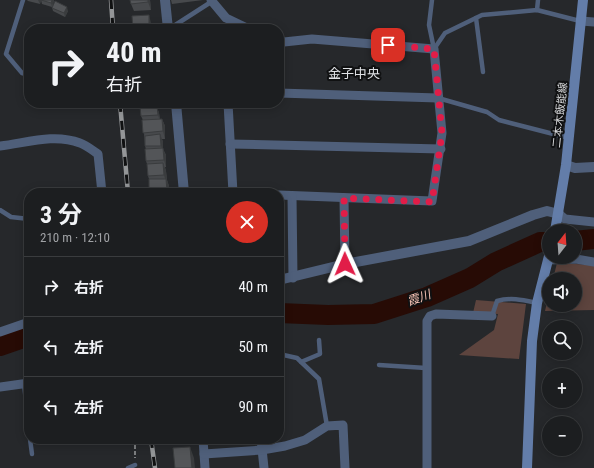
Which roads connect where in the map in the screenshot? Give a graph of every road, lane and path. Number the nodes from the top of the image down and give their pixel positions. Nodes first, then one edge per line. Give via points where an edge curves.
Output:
1 (23, 0) edge
2 (165, 0) edge
3 (432, 0) edge
4 (538, 0) edge
5 (583, 0) edge
6 (211, 1) edge
7 (537, 10) junction
8 (476, 18) junction
9 (581, 21) junction
10 (594, 22) edge
11 (168, 24) edge
12 (176, 24) edge
13 (239, 24) edge
14 (284, 42) edge
15 (434, 49) junction
16 (483, 72) dead end
17 (24, 74) edge
18 (284, 93) edge
19 (438, 98) junction
20 (176, 108) edge
21 (228, 108) edge
22 (569, 138) junction
23 (230, 144) junction
24 (0, 146) edge
25 (441, 149) junction
26 (566, 165) junction
27 (594, 167) edge
28 (101, 188) edge
29 (184, 188) edge
30 (234, 188) edge
31 (284, 195) edge
32 (292, 196) junction
33 (344, 198) junction
34 (0, 210) edge
35 (559, 214) junction
36 (24, 218) edge
37 (594, 222) edge
38 (557, 224) edge
39 (582, 259) edge
40 (594, 262) edge
41 (345, 264) junction
42 (547, 264) edge
43 (293, 278) junction
44 (284, 279) edge
45 (537, 303) junction
46 (492, 316) joint
47 (24, 324) edge
48 (0, 332) edge
49 (319, 340) dead end
50 (284, 355) edge
51 (301, 362) junction
52 (379, 365) dead end
53 (426, 368) junction
54 (24, 383) edge
55 (0, 386) edge
56 (327, 426) junction
57 (31, 444) edge
58 (135, 444) edge
59 (203, 444) edge
60 (261, 444) edge
61 (262, 450) junction
62 (32, 454) dead end
63 (204, 454) junction
64 (135, 465) joint
65 (128, 468) edge
66 (205, 468) edge
67 (264, 468) edge
68 (345, 468) edge
69 (427, 468) edge
70 (527, 468) edge

1 - 17 lane via 6,54
2 - 11 street
3 - 15 lane via 429,25
4 - 7 lane
5 - 9 main road, 二本木飯能線
6 - 12 lane
6 - 13 street via 226,18
7 - 8 lane via 482,14
7 - 9 lane
8 - 15 lane via 445,33
8 - 16 lane
9 - 10 street
9 - 22 main road, 二本木飯能線
14 - 15 street via 312,40
15 - 19 street
18 - 19 street
19 - 22 lane via 487,112 499,120
19 - 25 street
20 - 29 street
21 - 23 street
22 - 26 main road, 二本木飯能線
23 - 25 street
23 - 30 street
24 - 28 street via 44,138 68,139 81,143 98,154
25 - 33 street via 432,202
26 - 27 street via 575,168
26 - 35 main road, 二本木飯能線
31 - 32 street
32 - 33 street
32 - 43 street
33 - 41 street
34 - 36 lane via 11,217
35 - 37 street via 565,219
35 - 38 main road, 二本木飯能線
35 - 41 street via 547,212 533,215 469,241
39 - 40 street
41 - 43 street
42 - 45 main road
43 - 44 street
45 - 46 lane via 521,299 497,300
45 - 70 main road via 530,359
46 - 53 street via 430,316 427,321
47 - 48 street
49 - 51 lane via 320,354
50 - 51 lane
51 - 56 lane via 319,379
52 - 53 lane
53 - 69 street
54 - 55 street
56 - 61 street via 305,440
56 - 68 street via 343,425
57 - 62 lane
58 - 64 path
59 - 63 street
60 - 61 street
61 - 63 street
61 - 67 street
63 - 66 street
64 - 65 lane

